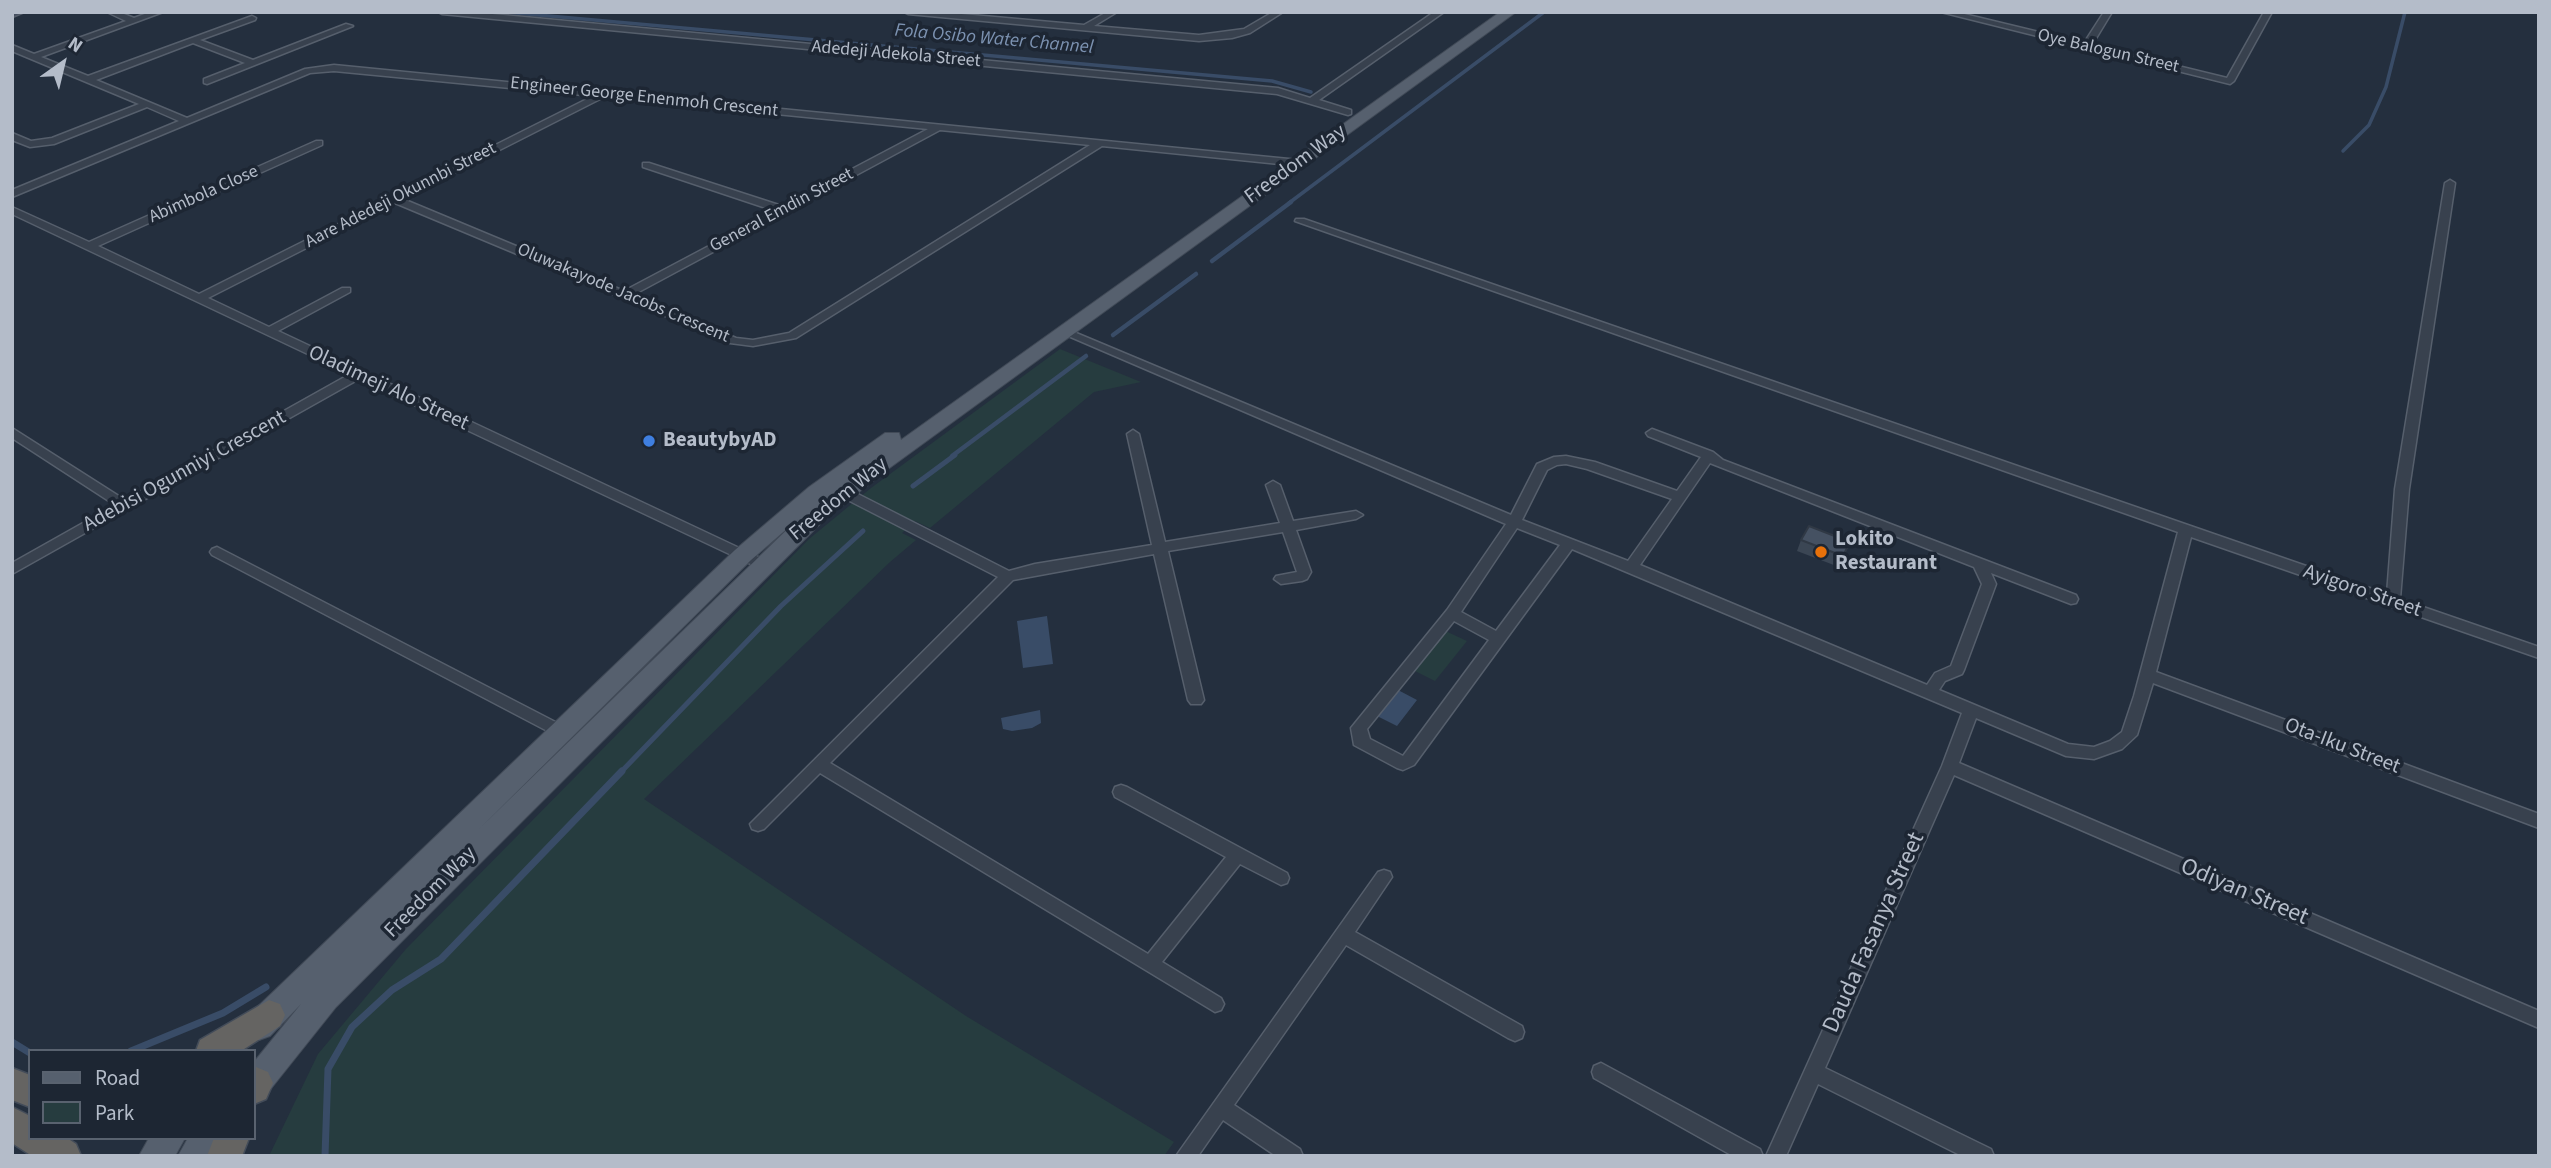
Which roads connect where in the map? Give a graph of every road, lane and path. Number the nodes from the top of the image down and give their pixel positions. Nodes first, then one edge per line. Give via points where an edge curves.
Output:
1 (19, 12) edge
2 (111, 12) edge
3 (159, 12) edge
4 (442, 12) edge
5 (908, 12) edge
6 (984, 12) edge
7 (1113, 12) edge
8 (1279, 12) edge
9 (1440, 12) edge
10 (1487, 12) edge
11 (1509, 12) edge
12 (1945, 12) edge
13 (2108, 12) edge
14 (2268, 12) edge
15 (12, 14) edge
16 (252, 18) dead end
17 (973, 18) junction
18 (134, 21) junction
19 (349, 26) dead end
20 (1085, 28) junction
21 (192, 40) junction
22 (2086, 47) junction
23 (12, 48) edge
24 (33, 57) junction
25 (253, 63) junction
26 (89, 79) junction
27 (207, 82) dead end
28 (604, 94) junction
29 (1313, 100) junction
30 (147, 104) junction
31 (1348, 112) junction
32 (187, 121) junction
33 (937, 128) junction
34 (12, 136) edge
35 (319, 143) dead end
36 (1098, 144) junction
37 (1275, 162) junction
38 (1298, 163) junction
39 (646, 164) dead end
40 (2450, 183) dead end
41 (12, 194) edge
42 (394, 199) junction
43 (12, 210) edge
44 (783, 210) junction
45 (1300, 221) dead end
46 (88, 247) junction
47 (346, 290) dead end
48 (625, 293) junction
49 (198, 299) junction
50 (1065, 331) junction
51 (267, 332) junction
52 (357, 375) junction
53 (12, 432) edge
54 (1652, 433) dead end
55 (1133, 434) dead end
56 (1709, 455) junction
57 (1273, 485) dead end
58 (843, 492) junction
59 (1679, 497) junction
60 (125, 506) junction
61 (1356, 515) dead end
62 (1514, 522) junction
63 (1288, 527) junction
64 (2185, 531) junction
65 (1569, 543) junction
66 (1159, 550) junction
67 (217, 552) dead end
68 (743, 555) junction
69 (764, 565) junction
70 (1980, 565) junction
71 (1631, 567) junction
72 (12, 569) edge
73 (1008, 576) junction
74 (1281, 579) dead end
75 (2071, 599) dead end
76 (2393, 602) junction
77 (1452, 614) junction
78 (1497, 638) junction
79 (2539, 653) edge
80 (2146, 674) junction
81 (1930, 693) junction
82 (1196, 699) dead end
83 (1971, 710) junction
84 (560, 731) junction
85 (818, 764) junction
86 (1950, 766) junction
87 (1121, 792) dead end
88 (2539, 821) edge
89 (758, 824) dead end
90 (1238, 855) junction
91 (1384, 877) dead end
92 (1281, 878) dead end
93 (1344, 935) junction
94 (1150, 964) junction
95 (1215, 1003) dead end
96 (269, 1015) junction
97 (2539, 1020) edge
98 (1515, 1032) dead end
99 (215, 1049) edge
100 (242, 1049) edge
101 (1601, 1072) dead end
102 (1812, 1072) junction
103 (256, 1083) edge
104 (1221, 1107) junction
105 (12, 1124) edge
106 (28, 1134) edge
107 (38, 1140) edge
108 (167, 1140) edge
109 (206, 1140) edge
110 (231, 1140) edge
111 (64, 1156) edge
112 (155, 1156) edge
113 (194, 1156) edge
114 (224, 1156) edge
115 (1186, 1156) edge
116 (1293, 1156) edge
117 (1753, 1156) edge
118 (1776, 1156) edge
119 (1984, 1156) edge

1 - 15 main road
2 - 18 street
3 - 18 street
4 - 29 street, Adedeji Adekola Street via 1279,91
5 - 17 street
6 - 17 street
7 - 20 street
8 - 20 street via 1247,31 1215,37
9 - 29 street
10 - 31 main road, Freedom Way
11 - 38 main road, Freedom Way
12 - 22 street, Oye Balogun Street
13 - 22 street
14 - 22 street, Oye Balogun Street via 2230,81
16 - 21 street
17 - 20 street
18 - 24 street
19 - 25 street
21 - 25 street
21 - 26 street
23 - 24 street
24 - 26 street
25 - 27 street
26 - 30 street
28 - 32 street, Engineer George Enenmoh Crescent via 321,68
28 - 33 street, Engineer George Enenmoh Crescent
28 - 42 street, Aare Adedeji Okunnbi Street
29 - 31 street, Adedeji Adekola Street
30 - 32 street
30 - 34 street via 54,141 30,144
31 - 37 main road, Freedom Way
32 - 41 street, Engineer George Enenmoh Crescent
33 - 36 street, Engineer George Enenmoh Crescent
33 - 44 street, General Emdin Street
35 - 46 street, Abimbola Close
36 - 37 street, Engineer George Enenmoh Crescent
36 - 48 street, Oluwakayode Jacobs Crescent via 792,336 753,343 734,341
37 - 38 street, Engineer George Enenmoh Crescent
37 - 68 main road, Freedom Way via 850,467
38 - 50 main road, Freedom Way
39 - 44 street
40 - 76 street via 2402,489
42 - 48 street, Oluwakayode Jacobs Crescent
42 - 49 street, Aare Adedeji Okunnbi Street
43 - 46 street, Oladimeji Alo Street
44 - 48 street, General Emdin Street
45 - 64 street, Ayigoro Street
46 - 49 street, Oladimeji Alo Street
47 - 51 street
49 - 51 street, Oladimeji Alo Street
50 - 58 main road, Freedom Way
50 - 62 street
51 - 52 street, Oladimeji Alo Street
52 - 60 street, Adebisi Ogunniyi Crescent
52 - 68 street, Oladimeji Alo Street
53 - 60 street
54 - 56 street
55 - 66 street
56 - 59 street
56 - 70 street via 1718,463
57 - 63 street
58 - 69 main road, Freedom Way
58 - 73 street
59 - 62 street via 1590,465 1554,461 1542,467
59 - 71 street
60 - 72 street, Adebisi Ogunniyi Crescent
61 - 63 street
62 - 65 street
62 - 77 street
63 - 66 street
63 - 74 street via 1304,574
64 - 76 street, Ayigoro Street
64 - 80 street
65 - 71 street
65 - 78 street
66 - 73 street
66 - 82 street
67 - 84 street
68 - 69 street, Oladimeji Alo Street
68 - 84 main road, Freedom Way
69 - 103 main road, Freedom Way via 326,997
70 - 75 street
70 - 81 street via 1989,584 1957,670 1940,677
71 - 81 street
73 - 85 street
76 - 79 street, Ayigoro Street
77 - 78 street
77 - 78 street via 1359,728 1360,741 1403,764 1408,761
80 - 83 street via 2129,734 2094,753 2066,750
80 - 88 street, Ota-Iku Street
81 - 83 street
83 - 86 street, Dauda Fasanya Street
84 - 96 main road, Freedom Way
85 - 89 street
85 - 94 street
86 - 97 street, Odiyan Street
86 - 102 street, Dauda Fasanya Street
87 - 90 street
90 - 92 street
90 - 94 street
91 - 93 street
93 - 98 street
93 - 104 street
94 - 95 street
96 - 99 highway
96 - 100 main road, Freedom Way
101 - 117 street
102 - 118 street, Dauda Fasanya Street
102 - 119 street
104 - 115 street
104 - 116 street
105 - 106 highway
107 - 111 highway
108 - 112 main road
109 - 113 main road
110 - 114 highway

